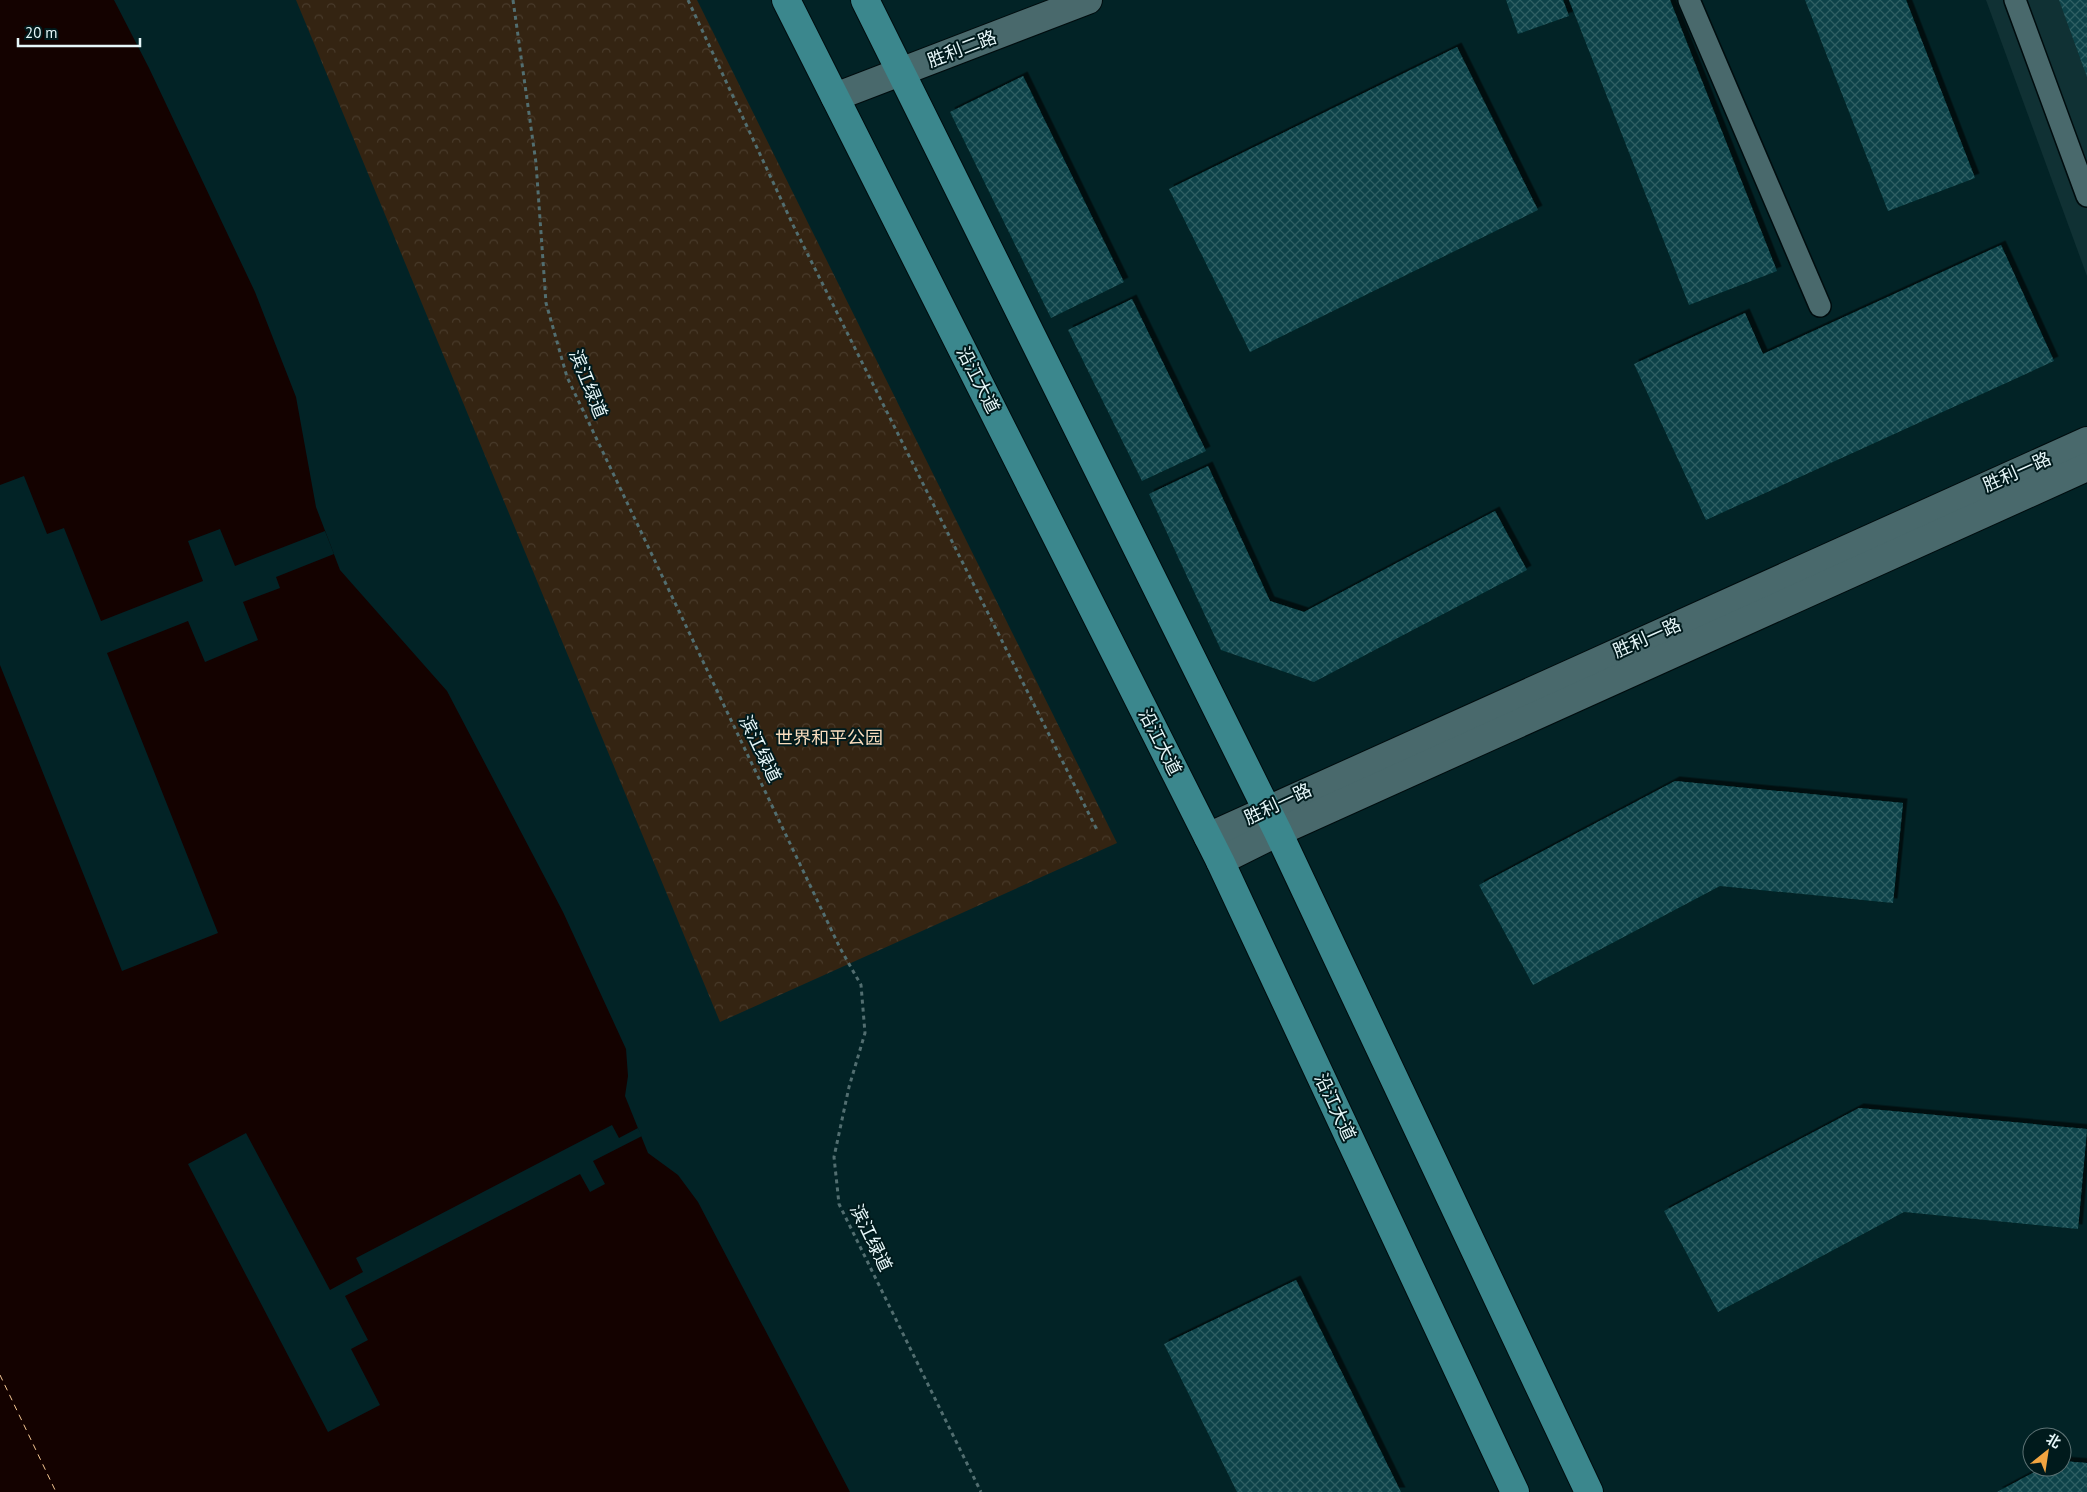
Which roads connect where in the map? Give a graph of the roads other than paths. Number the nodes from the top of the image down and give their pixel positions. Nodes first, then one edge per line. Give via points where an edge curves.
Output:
1 (786, 0) edge
2 (865, 0) edge
3 (1088, 0) edge
4 (1689, 0) edge
5 (2015, 0) edge
6 (901, 73) junction
7 (835, 97) junction
8 (2087, 196) edge
9 (1820, 306) dead end
10 (2087, 441) edge
11 (2087, 467) edge
12 (1272, 821) junction
13 (1208, 837) junction
14 (1220, 861) junction
15 (1515, 1492) edge
16 (1589, 1492) edge

1 - 7 main road, 沿江大道
2 - 6 main road
3 - 6 street, 胜利二路
4 - 9 lane
5 - 8 lane
6 - 7 street, 胜利二路
6 - 12 main road
7 - 13 main road, 沿江大道
10 - 12 street, 胜利一路
11 - 12 street, 胜利一路
12 - 13 street, 胜利一路
12 - 14 street, 胜利一路
12 - 16 main road
13 - 14 main road, 沿江大道
14 - 15 main road, 沿江大道

